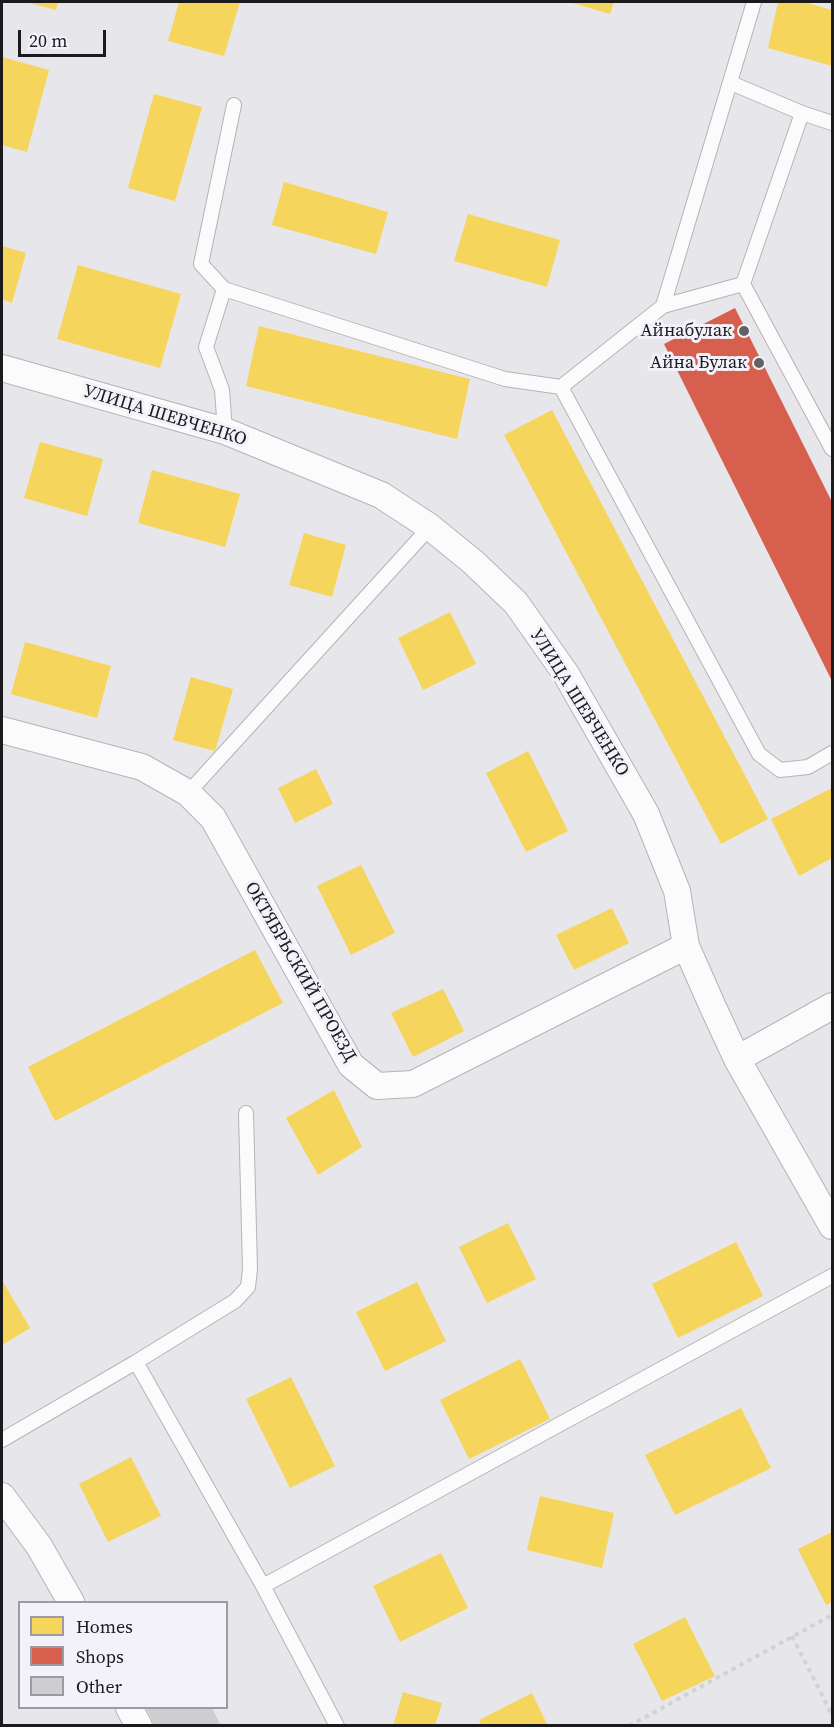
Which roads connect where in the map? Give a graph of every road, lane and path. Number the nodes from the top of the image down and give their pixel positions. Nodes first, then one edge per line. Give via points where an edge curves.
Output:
1 (754, 2) edge
2 (731, 82) junction
3 (234, 105) dead end
4 (802, 113) junction
5 (832, 123) edge
6 (743, 284) junction
7 (224, 289) junction
8 (663, 306) junction
9 (2, 368) edge
10 (561, 387) junction
11 (225, 430) junction
12 (832, 449) edge
13 (430, 527) junction
14 (2, 730) edge
15 (832, 753) edge
16 (188, 793) junction
17 (686, 946) junction
18 (832, 1006) edge
19 (737, 1059) junction
20 (246, 1113) dead end
21 (832, 1226) edge
22 (832, 1276) edge
23 (136, 1362) junction
24 (2, 1440) edge
25 (2, 1496) edge
26 (263, 1586) junction
27 (70, 1601) edge
28 (832, 1615) edge
29 (792, 1636) junction
30 (130, 1709) edge
31 (832, 1715) edge
32 (139, 1725) edge
33 (337, 1725) edge
34 (629, 1725) edge

1 - 2 lane
2 - 4 lane
2 - 8 lane
3 - 7 lane via 201,264
4 - 5 lane
4 - 6 lane
6 - 8 lane
6 - 12 lane
7 - 10 lane via 506,380
7 - 11 lane via 206,347 222,390
8 - 10 lane
9 - 11 street, УЛИЦА ШЕВЧЕНКО
10 - 15 lane via 759,754 780,770 808,767
11 - 13 street, УЛИЦА ШЕВЧЕНКО via 381,495
13 - 16 lane
13 - 17 street, УЛИЦА ШЕВЧЕНКО via 516,603 566,674 646,814 677,891
14 - 16 street, ОКТЯБРЬСКИЙ ПРОЕЗД via 142,767
16 - 17 street, ОКТЯБРЬСКИЙ ПРОЕЗД via 213,818 351,1065 377,1086 413,1084
17 - 19 street, УЛИЦА ШЕВЧЕНКО
18 - 19 street
19 - 21 street, УЛИЦА ШЕВЧЕНКО
20 - 23 lane via 248,1287 235,1301
22 - 26 lane
23 - 24 lane
23 - 26 lane
25 - 27 street via 39,1546
26 - 33 lane
28 - 29 path
29 - 31 path
29 - 34 path
30 - 32 street

